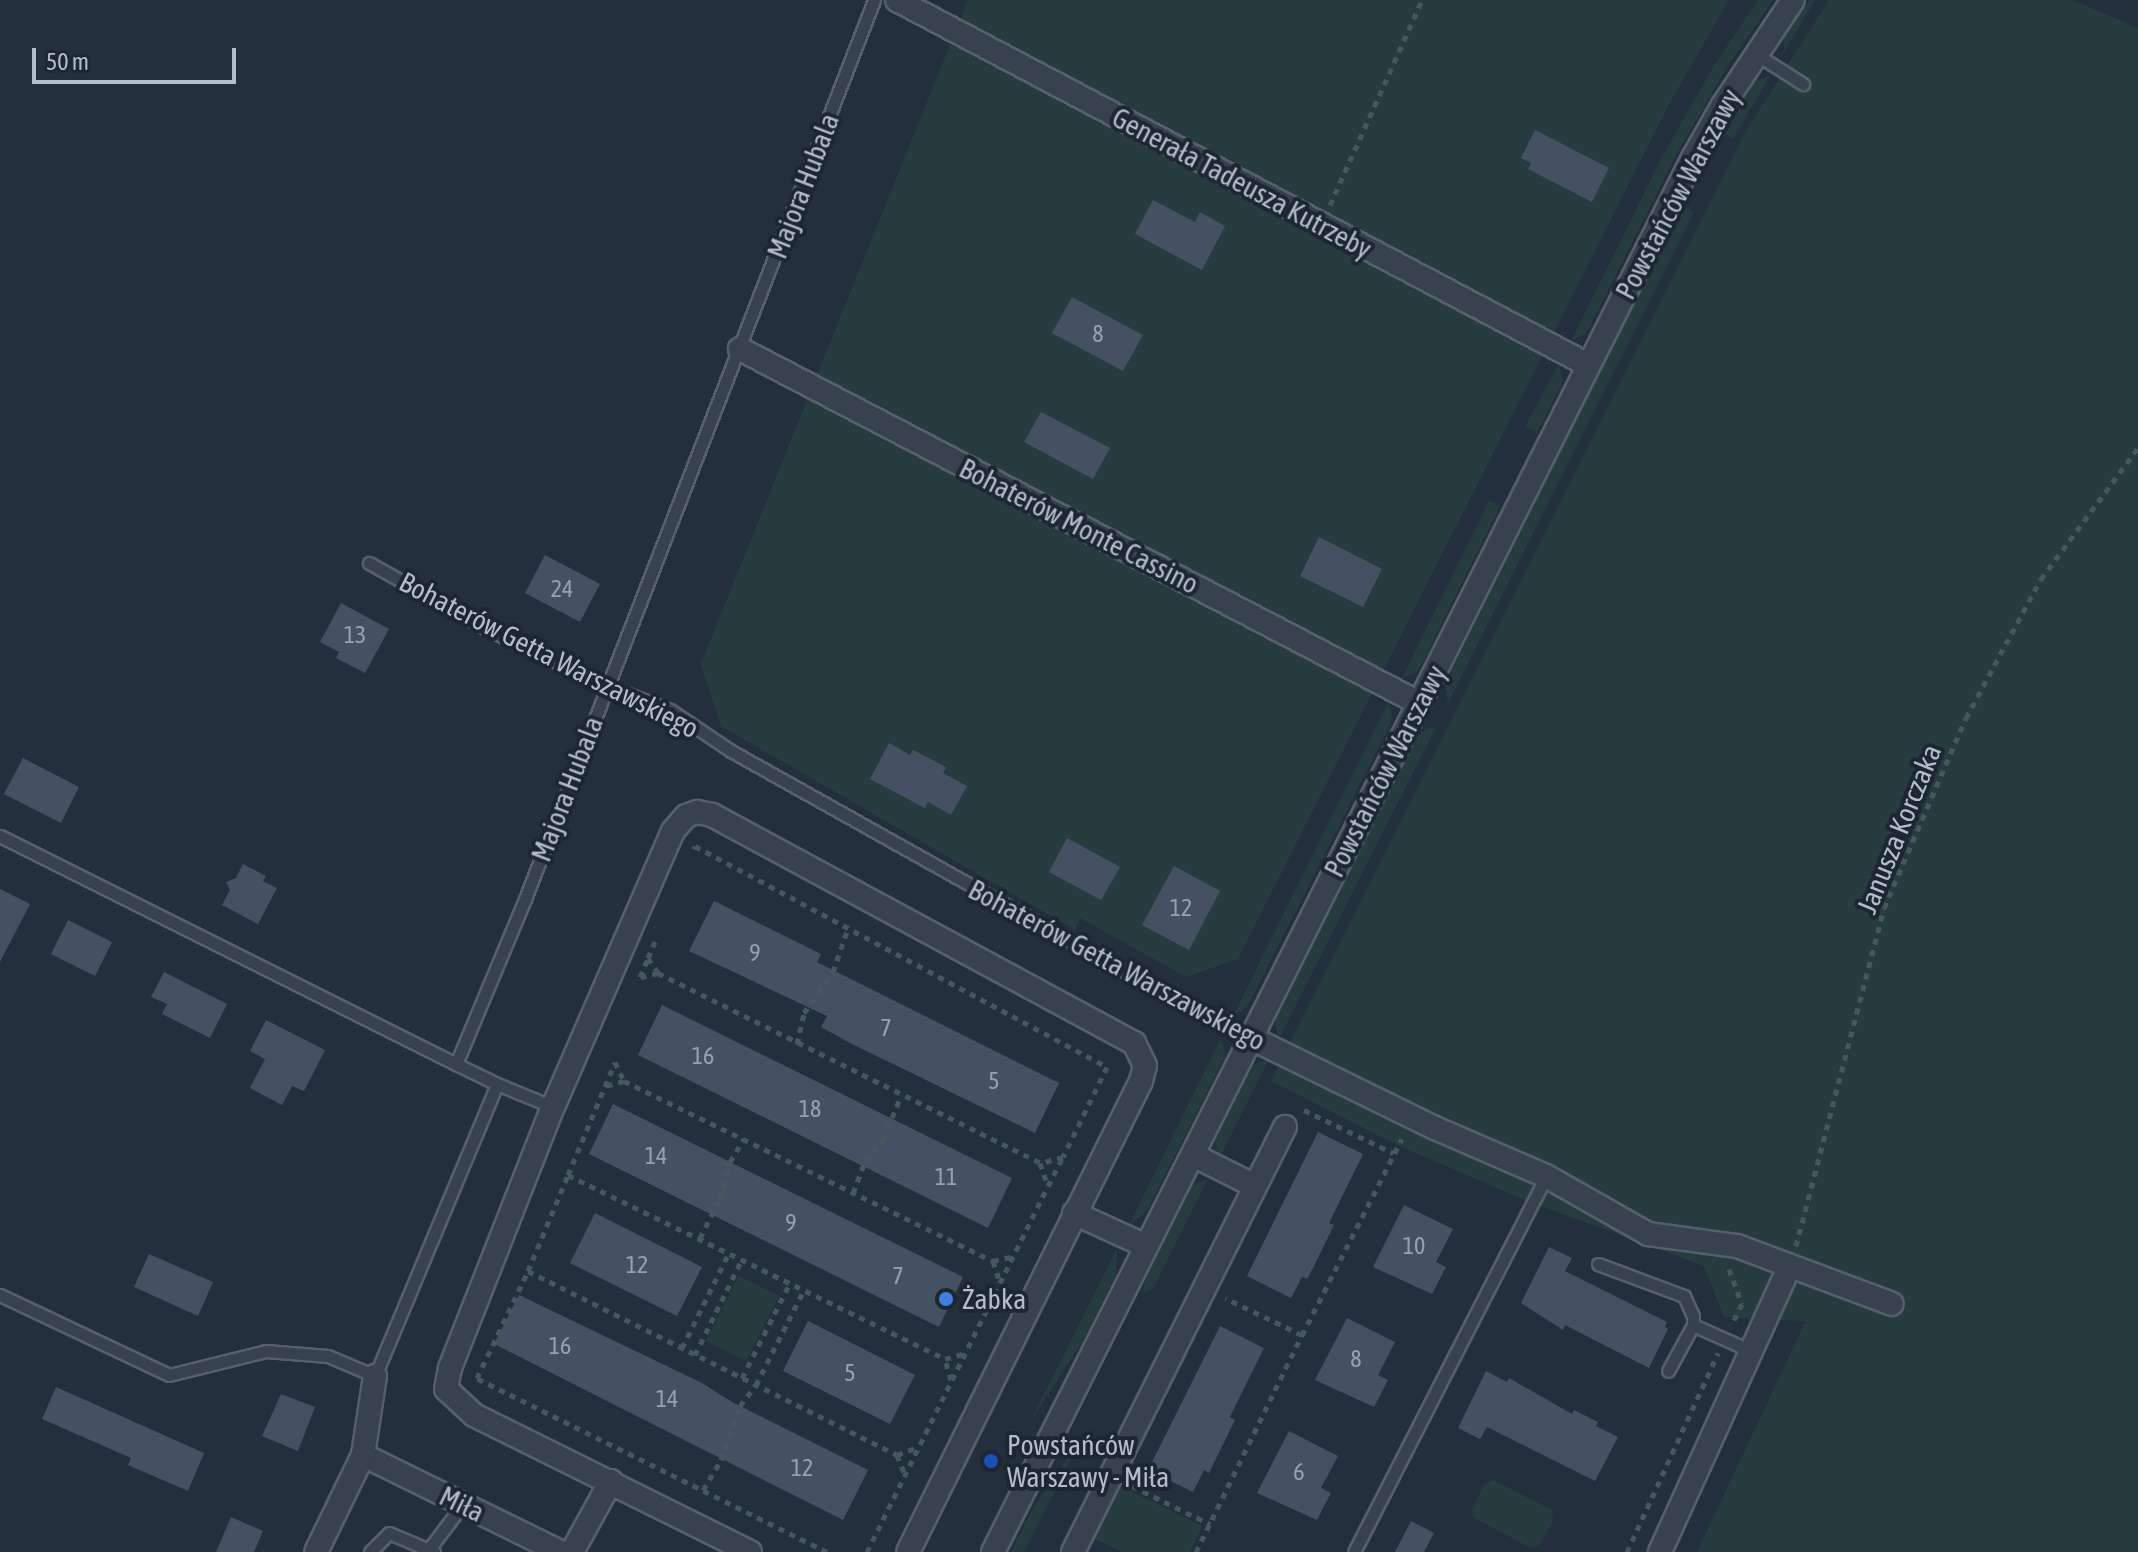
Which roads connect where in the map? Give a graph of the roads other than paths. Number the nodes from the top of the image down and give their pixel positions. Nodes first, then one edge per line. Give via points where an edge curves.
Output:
1 (874, 0) edge
2 (897, 0) edge
3 (1793, 0) edge
4 (1755, 53) junction
5 (1803, 84) dead end
6 (740, 349) junction
7 (1588, 365) junction
8 (369, 563) dead end
9 (607, 686) junction
10 (1419, 703) junction
11 (0, 836) edge
12 (1251, 1038) junction
13 (456, 1064) junction
14 (497, 1084) junction
15 (553, 1107) junction
16 (1285, 1127) road end
17 (1193, 1155) junction
18 (1546, 1176) junction
19 (1255, 1186) junction
20 (1074, 1213) junction
21 (1146, 1246) junction
22 (1598, 1264) dead end
23 (1790, 1266) junction
24 (0, 1295) edge
25 (1892, 1304) dead end
26 (1693, 1325) junction
27 (1751, 1351) junction
28 (1668, 1371) dead end
29 (375, 1376) junction
30 (363, 1455) junction
31 (611, 1481) junction
32 (463, 1504) junction
33 (432, 1551) edge
34 (316, 1552) edge
35 (370, 1552) edge
36 (560, 1552) edge
37 (572, 1552) edge
38 (750, 1552) edge
39 (908, 1552) edge
40 (993, 1552) edge
41 (1073, 1552) edge
42 (1354, 1552) edge
43 (1660, 1552) edge

1 - 6 lane, Majora Hubala
2 - 7 street, Generała Tadeusza Kutrzeby
3 - 4 street, Powstańców Warszawy
4 - 5 lane
4 - 7 street, Powstańców Warszawy via 1693,158
6 - 9 lane, Majora Hubala
6 - 10 street, Bohaterów Monte Cassino
7 - 10 street, Powstańców Warszawy
8 - 9 lane, Bohaterów Getta Warszawskiego via 485,628
9 - 12 lane, Bohaterów Getta Warszawskiego via 670,710 731,751
9 - 13 lane, Majora Hubala
10 - 12 street, Powstańców Warszawy
11 - 13 lane
12 - 17 street, Powstańców Warszawy
12 - 18 street, Bohaterów Getta Warszawskiego
13 - 14 lane
14 - 15 lane
14 - 29 lane
15 - 20 street via 673,831 686,816 712,815 1134,1043 1145,1066 1141,1081
15 - 31 street via 446,1389 474,1415
16 - 19 street
17 - 19 street
17 - 21 street, Powstańców Warszawy
18 - 23 street, Bohaterów Getta Warszawskiego via 1648,1234 1737,1246
18 - 42 lane
19 - 41 street
20 - 21 street
20 - 39 street
21 - 40 street, Powstańców Warszawy
22 - 26 lane via 1684,1296
23 - 25 street, Bohaterów Getta Warszawskiego
23 - 27 street
24 - 29 lane via 169,1375 266,1351 328,1356
26 - 27 lane
26 - 28 lane
27 - 43 street
29 - 30 street
30 - 32 street, Miła
30 - 34 street
31 - 37 street
31 - 38 street
32 - 33 lane
32 - 36 street, Miła
33 - 35 lane via 389,1533

